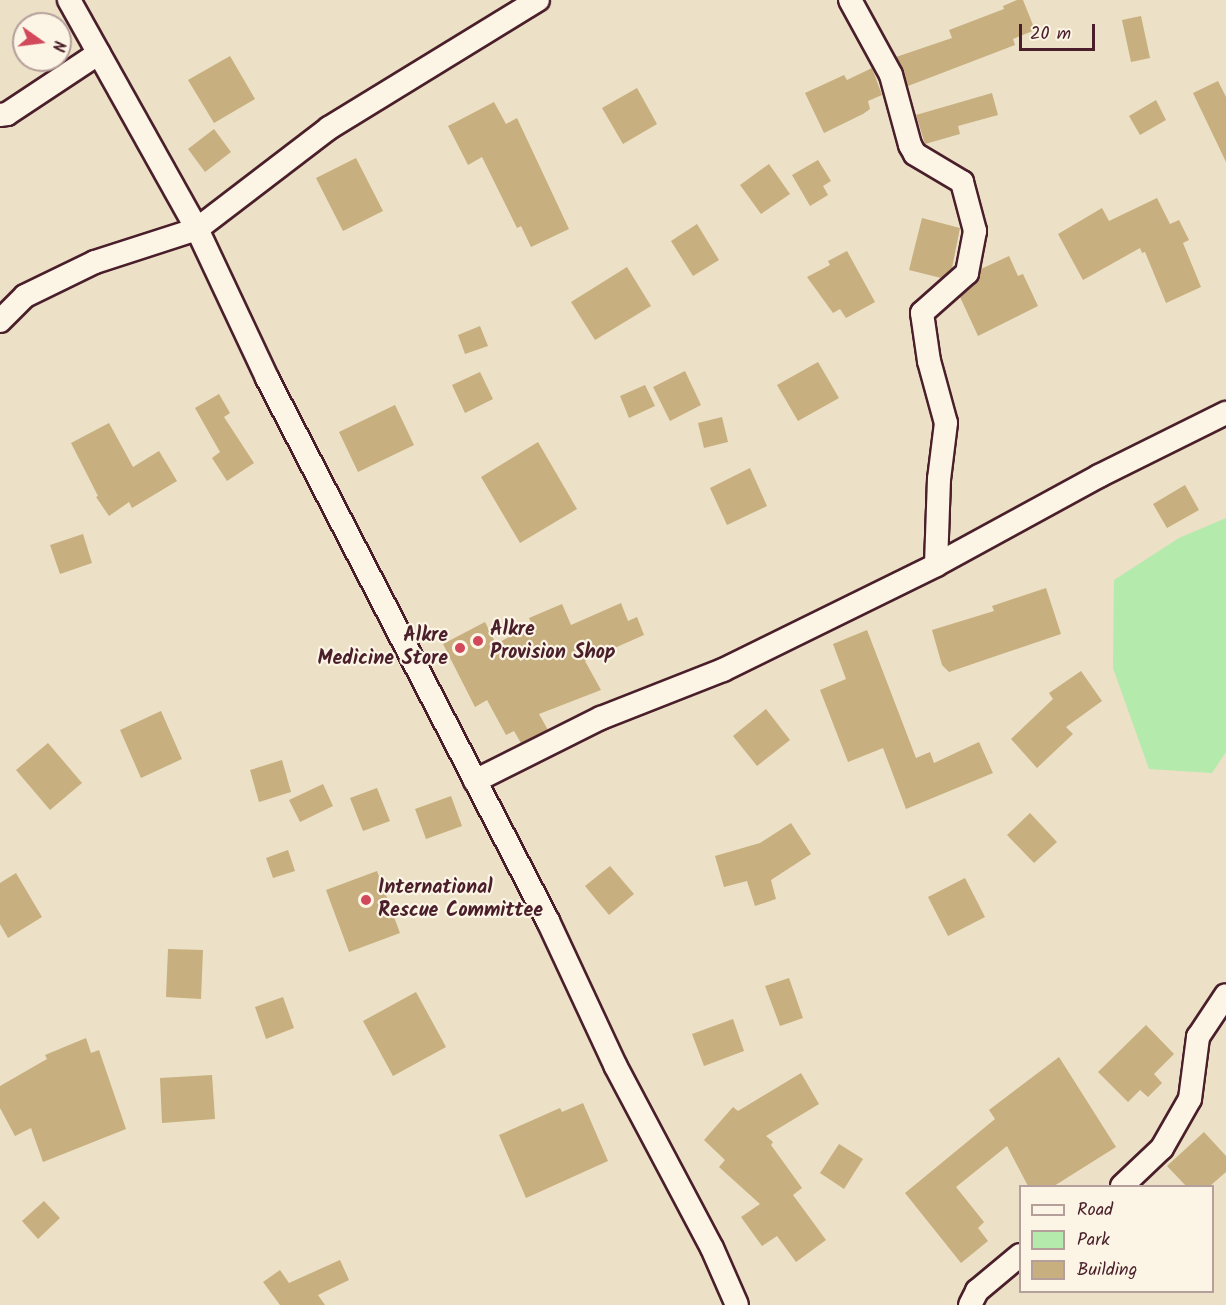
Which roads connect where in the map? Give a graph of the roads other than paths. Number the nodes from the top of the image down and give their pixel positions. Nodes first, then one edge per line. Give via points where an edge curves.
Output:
1 (69, 0) edge
2 (538, 0) edge
3 (850, 0) edge
4 (99, 53) junction
5 (0, 115) edge
6 (197, 229) junction
7 (0, 321) edge
8 (1226, 413) edge
9 (936, 565) junction
10 (475, 781) junction
11 (1226, 995) edge
12 (1123, 1185) edge
13 (1019, 1256) edge
14 (737, 1305) edge
15 (970, 1305) edge

1 - 4 street
2 - 6 street via 329,128
3 - 9 street via 891,75 910,145 915,154 962,182 975,231 967,273 922,313 929,361 946,423 939,479
4 - 5 street
4 - 6 street
6 - 7 street via 95,262 25,296
6 - 10 street via 267,378
8 - 9 street via 1099,476
9 - 10 street via 723,670 601,718
10 - 14 street via 548,921 615,1065 712,1248
11 - 12 street via 1198,1037 1190,1099 1162,1148
13 - 15 street via 977,1291

